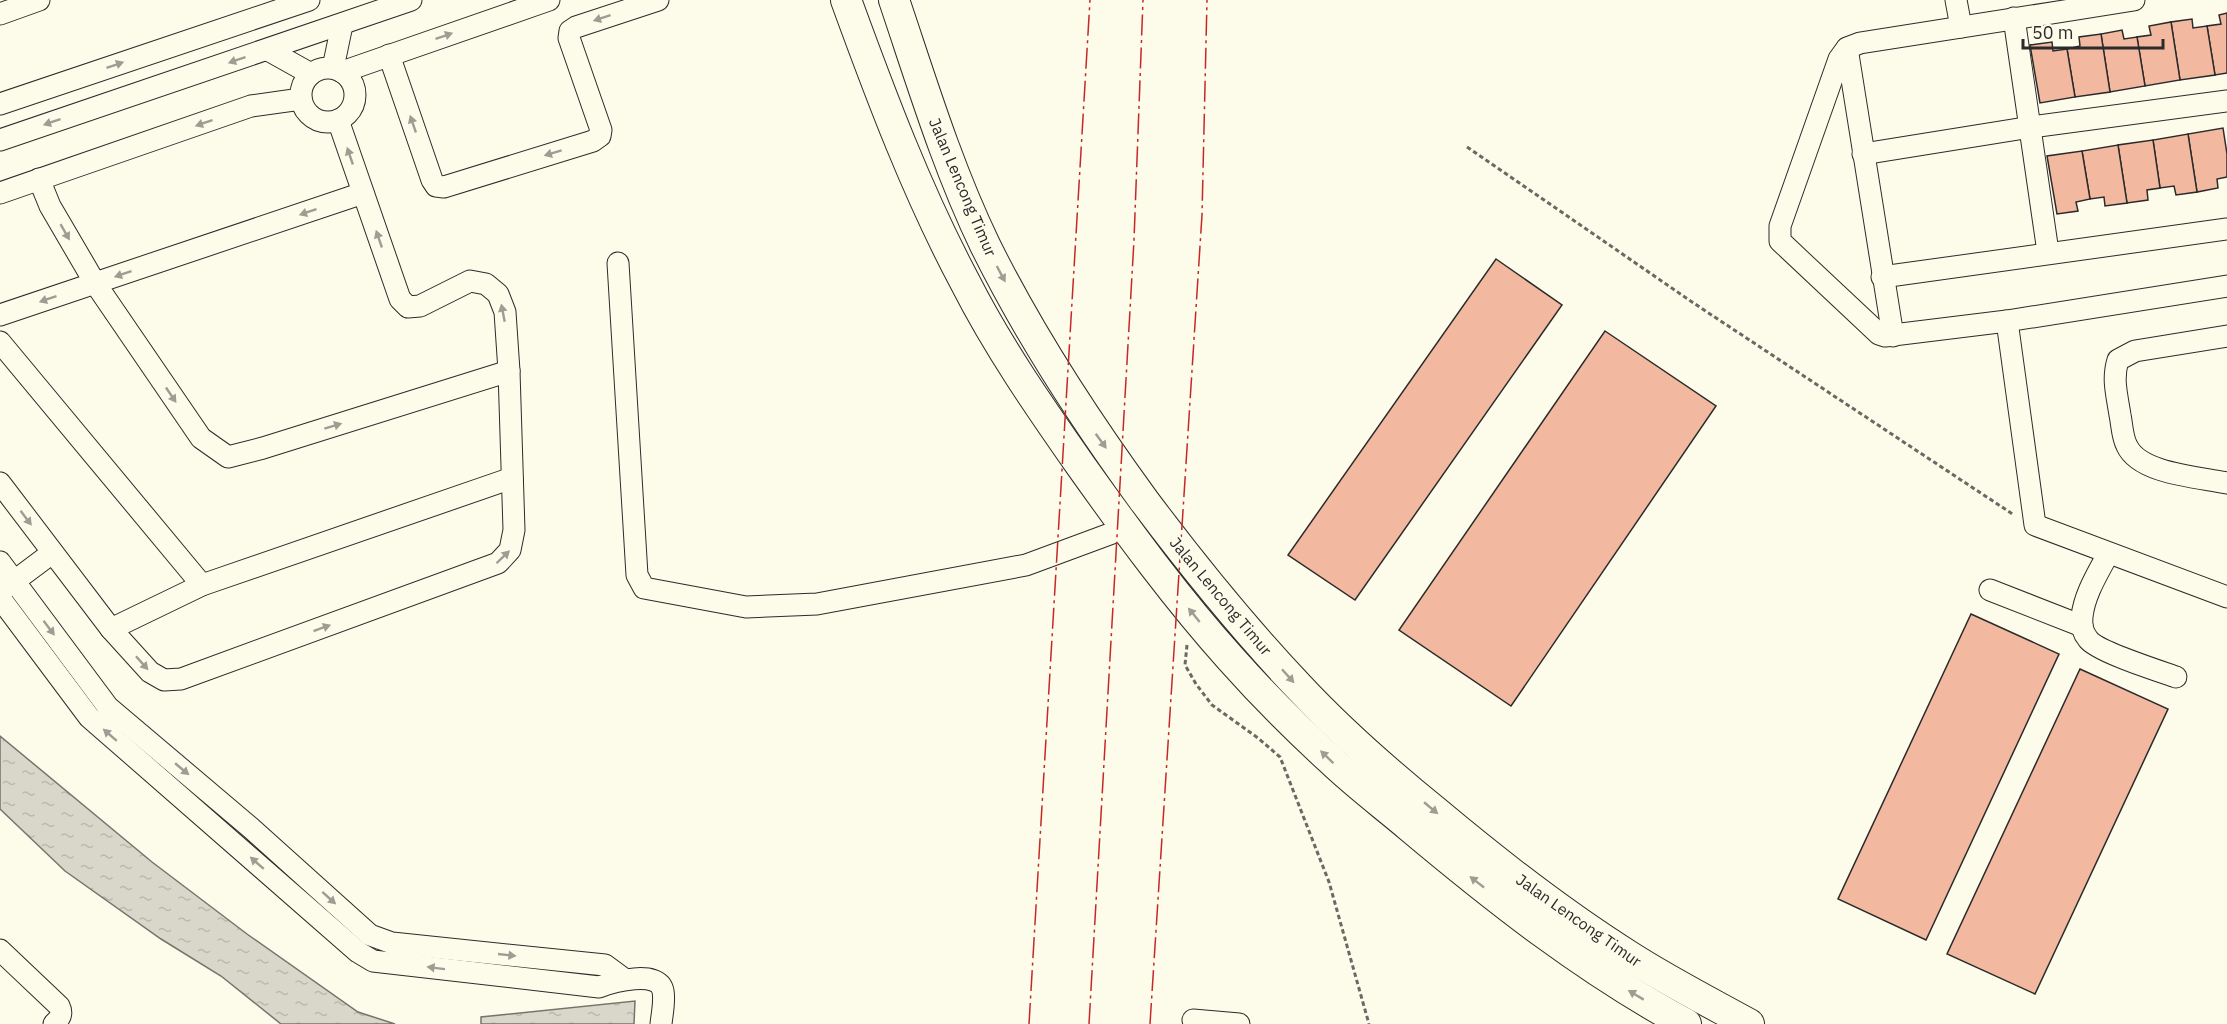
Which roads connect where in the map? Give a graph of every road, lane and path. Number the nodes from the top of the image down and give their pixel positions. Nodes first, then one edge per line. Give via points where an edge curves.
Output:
1 (39, 0) edge
2 (309, 0) edge
3 (411, 0) edge
4 (549, 0) edge
5 (658, 0) edge
6 (846, 0) edge
7 (872, 0) edge
8 (894, 0) edge
9 (1956, 0) edge
10 (2134, 0) edge
11 (0, 14) edge
12 (2014, 18) junction
13 (342, 25) junction
14 (1961, 27) junction
15 (1847, 48) junction
16 (268, 50) junction
17 (389, 55) junction
18 (337, 70) junction
19 (311, 74) junction
20 (301, 99) junction
21 (2227, 101) edge
22 (0, 104) edge
23 (338, 120) junction
24 (2031, 127) junction
25 (0, 140) edge
26 (942, 145) junction
27 (1467, 147) dead end
28 (1863, 154) junction
29 (39, 179) junction
30 (363, 193) junction
31 (0, 194) edge
32 (2227, 229) edge
33 (2048, 252) junction
34 (618, 263) dead end
35 (1882, 277) junction
36 (95, 283) junction
37 (2227, 286) edge
38 (0, 315) edge
39 (2007, 321) junction
40 (1893, 336) junction
41 (2227, 336) edge
42 (0, 342) edge
43 (509, 371) junction
44 (512, 478) junction
45 (0, 483) edge
46 (2227, 483) edge
47 (2035, 525) junction
48 (1126, 528) junction
49 (52, 553) junction
50 (2108, 554) junction
51 (0, 562) edge
52 (202, 585) junction
53 (7, 586) edge
54 (1990, 590) dead end
55 (2227, 597) edge
56 (0, 598) edge
57 (1191, 611) junction
58 (2082, 626) junction
59 (111, 629) junction
60 (2176, 677) dead end
61 (0, 950) edge
62 (624, 979) junction
63 (1193, 1020) dead end
64 (54, 1024) edge
65 (661, 1024) edge
66 (1239, 1024) edge
67 (1368, 1024) edge
68 (1686, 1024) edge
69 (1749, 1024) edge

1 - 11 street
22 -> 2 street
3 - 13 street
17 -> 4 street
5 -> 17 street via 570,31 600,136 444,187 436,186 432,180
6 - 48 highway, Jalan Lencong Timur via 880,95 964,281 1022,381
7 - 26 highway
8 - 26 highway, Jalan Lencong Timur
9 - 14 street
10 - 12 street
12 - 14 street
12 - 24 street
13 - 16 street
13 - 18 street
14 - 15 street
15 - 28 street
15 - 40 street via 1835,68 1779,237 1879,334
16 - 19 street
16 -> 25 street
17 - 18 street
18 - 19 street via 324,68
18 - 23 street via 353,85 354,101
19 - 20 street via 303,84
20 - 23 street via 314,118
20 -> 29 street via 251,106
21 - 24 street
30 -> 23 street
24 - 28 street
24 - 33 street
26 -> 69 highway, Jalan Lencong Timur via 1016,304 1078,407 1172,537 1300,689 1401,784 1524,884 1631,958
27 - 47 path via 1923,457
28 - 35 street
29 - 31 street
29 -> 36 street via 50,206
30 -> 36 street
43 -> 30 street via 504,312 498,294 486,284 470,281 420,306 408,307 400,298
32 - 33 street
33 - 35 street
34 - 48 street via 637,575 645,588 746,607 817,604 1026,565
35 - 40 street
36 -> 38 street
36 -> 43 street via 201,438 228,457
37 - 39 street
39 - 40 street
39 - 47 street
41 - 46 street via 2135,351 2118,360 2113,376 2126,444 2132,455 2155,468
42 - 52 street
43 - 44 street
44 - 52 street
59 -> 44 street via 150,672 164,680 181,680 498,563 510,550 514,530
45 -> 49 street
47 - 50 street
48 - 57 highway, Jalan Lencong Timur
49 - 53 street
49 - 59 street
50 - 55 street
50 - 58 street via 2089,591
51 - 53 street
52 - 59 street
53 -> 62 street via 108,707 370,935 392,943 605,965
54 - 58 street
62 -> 56 street via 599,987 373,961 358,952 89,717
57 - 67 path via 1185,664 1212,705 1280,757 1329,882
68 -> 57 highway, Jalan Lencong Timur via 1574,956 1453,863 1310,740 1231,659
58 - 60 street via 2088,641
61 - 64 street via 59,1006 62,1012
62 - 65 street via 660,984
63 - 66 street

